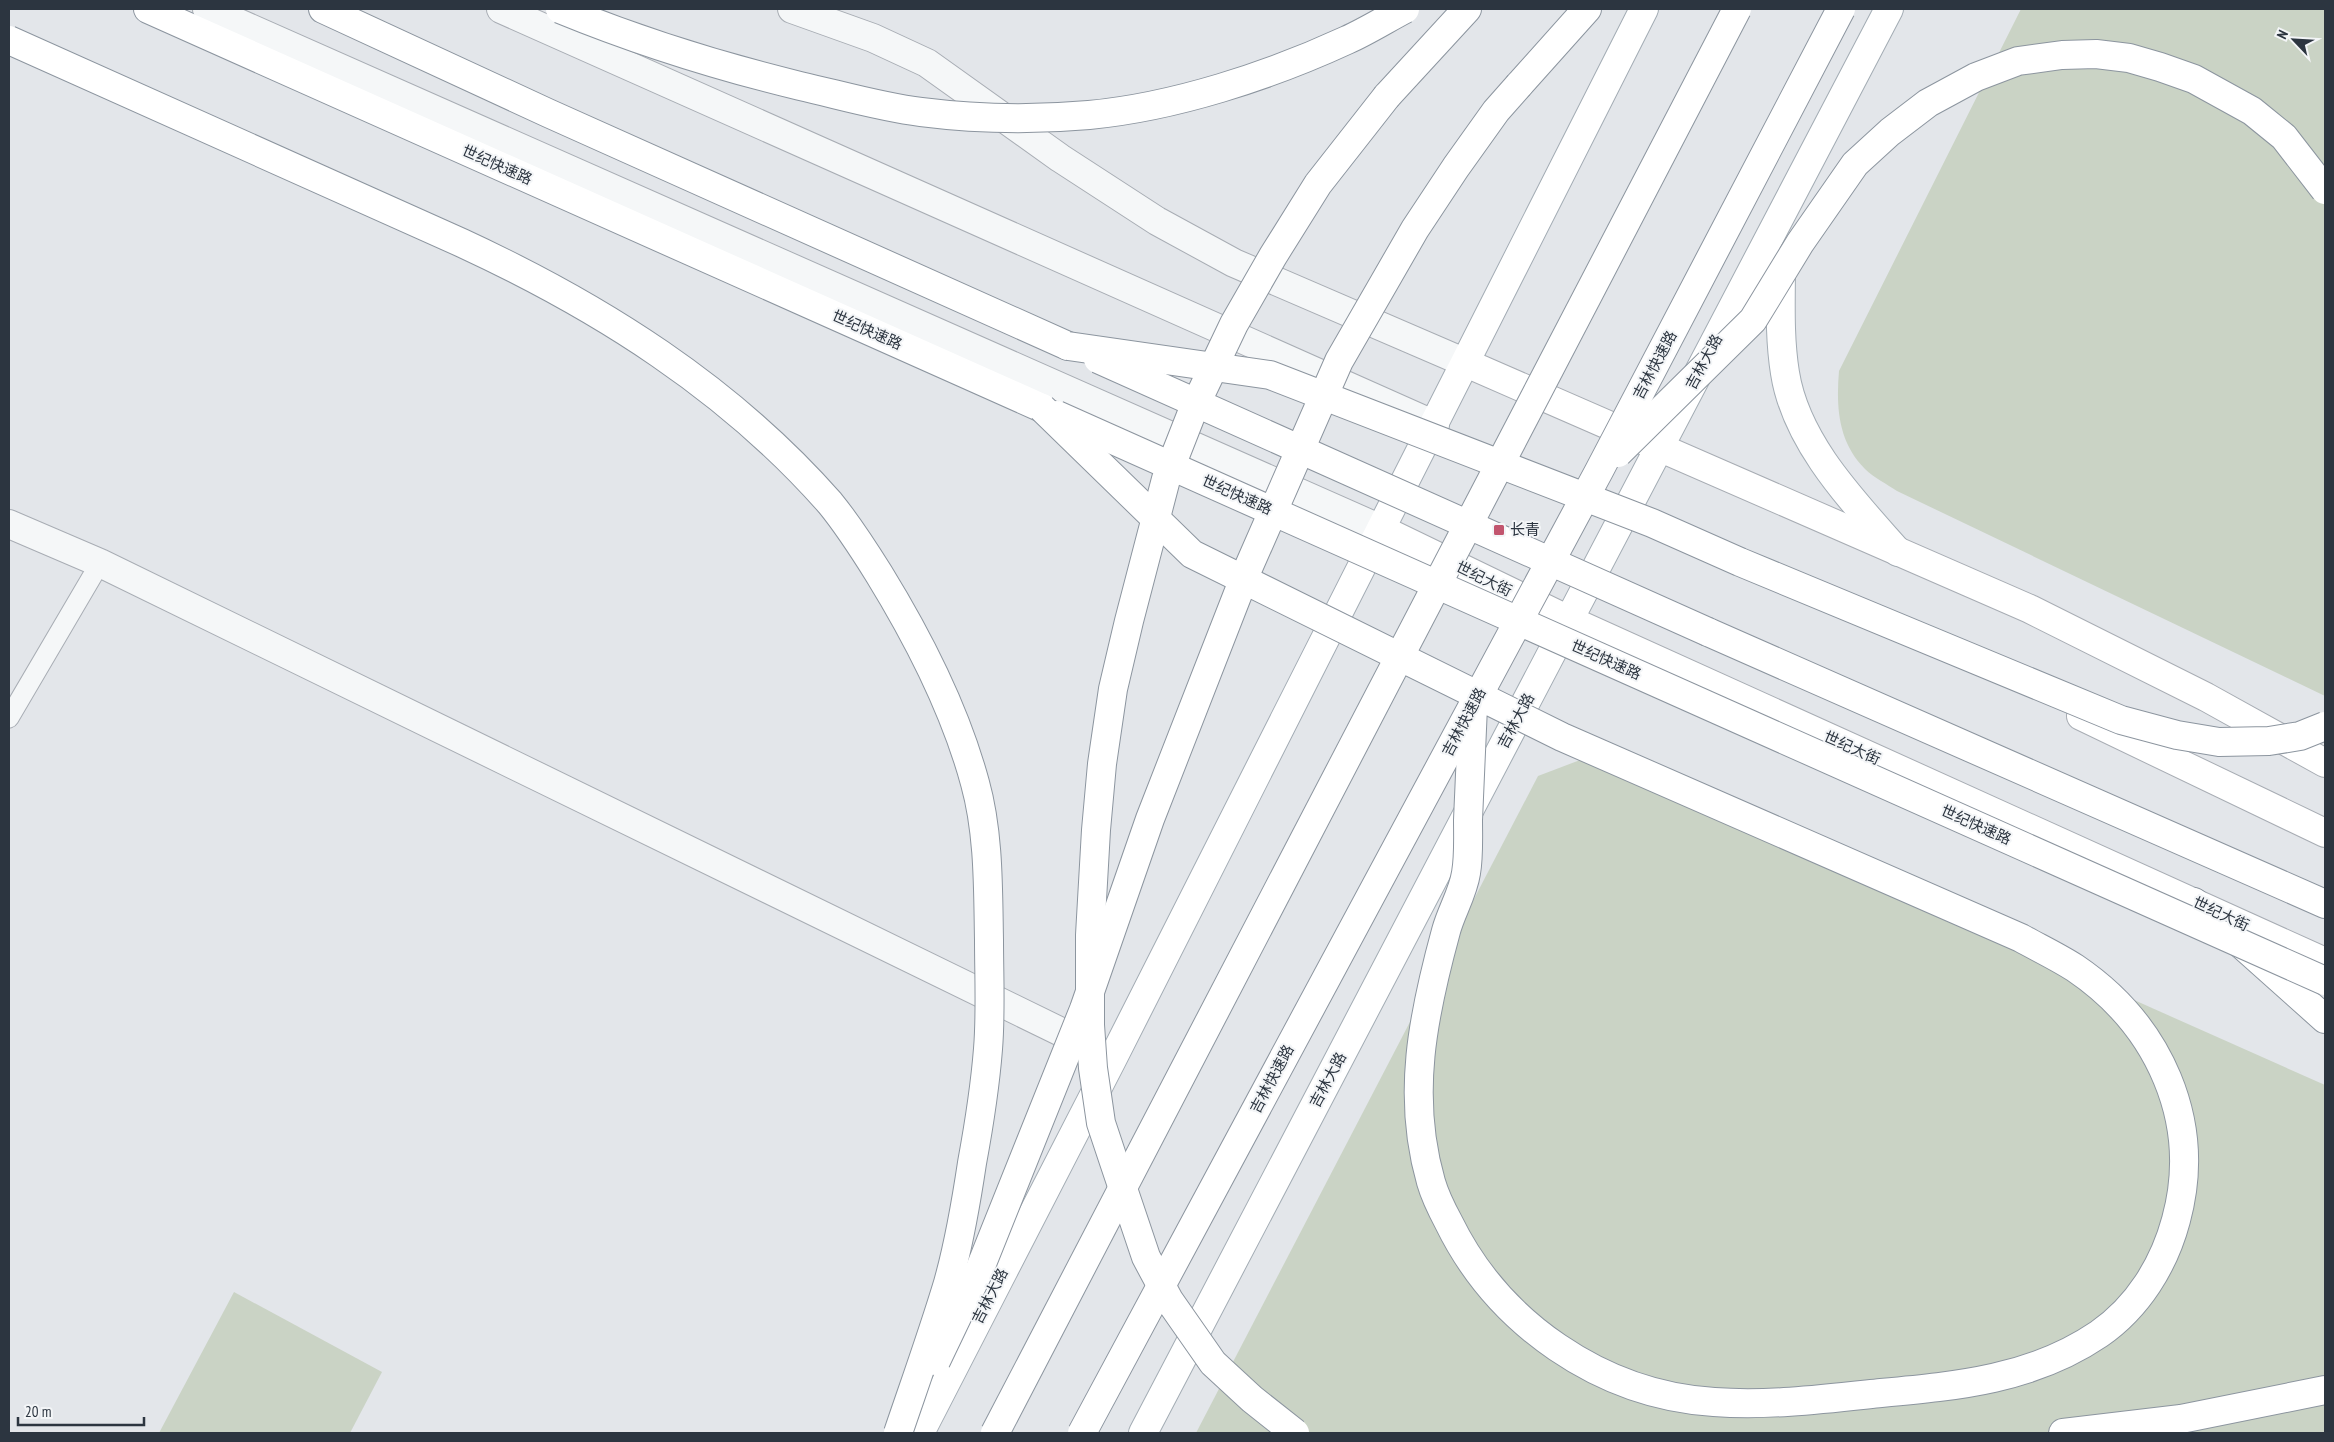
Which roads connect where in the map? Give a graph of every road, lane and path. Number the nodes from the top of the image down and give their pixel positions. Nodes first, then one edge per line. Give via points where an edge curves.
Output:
1 (148, 9) edge
2 (207, 9) edge
3 (323, 9) edge
4 (501, 9) edge
5 (560, 9) edge
6 (792, 9) edge
7 (1405, 9) edge
8 (1467, 9) edge
9 (1587, 9) edge
10 (1644, 9) edge
11 (1736, 9) edge
12 (1841, 9) edge
13 (1889, 9) edge
14 (9, 40) edge
15 (2325, 190) edge
16 (1782, 215) junction
17 (1068, 346) junction
18 (1466, 363) junction
19 (1042, 408) junction
20 (1435, 425) junction
21 (1659, 448) junction
22 (1599, 471) junction
23 (1631, 502) junction
24 (9, 524) edge
25 (1381, 529) junction
26 (1898, 552) junction
27 (100, 563) junction
28 (1569, 620) junction
29 (1473, 706) junction
30 (9, 718) edge
31 (2325, 726) edge
32 (2325, 763) edge
33 (2325, 832) edge
34 (2194, 902) junction
35 (2325, 904) edge
36 (2325, 962) edge
37 (2325, 981) edge
38 (2325, 1019) edge
39 (1113, 1058) junction
40 (2325, 1390) edge
41 (899, 1433) edge
42 (920, 1433) edge
43 (995, 1433) edge
44 (1082, 1433) edge
45 (1143, 1433) edge
46 (1295, 1433) edge
47 (2063, 1433) edge

1 - 19 main road, 世纪快速路
2 - 25 street
3 - 17 main road
4 - 20 street
5 - 7 main road, bridge via 661,47 824,92 920,112 1044,117 1142,106 1241,82 1348,40
6 - 18 street via 873,38 927,63 1060,158 1156,221 1234,263
8 - 46 main road, bridge via 1387,96 1318,184 1234,324 1193,410 1166,479 1115,680 1102,764 1090,935 1090,1025 1101,1123 1146,1258 1169,1300 1213,1363
9 - 41 main road, bridge via 1496,111 1456,167 1411,236 1339,361 1246,573 1150,819 1084,1009 979,1271
10 - 18 main road, 吉林大路
11 - 43 main road, bridge
12 - 22 main road, 吉林快速路, bridge
13 - 16 main road, 吉林大路
14 - 41 main road, bridge via 471,247 589,307 702,383 769,441 833,507 864,551 920,645 957,731 976,785 988,895 989,1046 982,1109 948,1280
15 - 22 main road, bridge via 2284,137 2252,111 2194,79 2160,67 2096,54 2018,61 1976,76 1928,103 1855,164 1753,320
16 - 21 main road, 吉林大路
16 - 26 main road via 1781,339 1791,398 1802,425 1829,469
17 - 31 main road, bridge via 1270,375 1652,523 2121,720 2219,742 2269,741 2300,736
17 - 35 main road, bridge
18 - 20 main road, 吉林大路
18 - 21 main road
19 - 29 main road, bridge via 1192,554 1562,737 2021,938 2078,970 2127,1014 2161,1061 2177,1103 2186,1172 2171,1238 2161,1264 2127,1310 2101,1333 2076,1347 1999,1379 1787,1402 1714,1402 1676,1398 1638,1388 1554,1346 1512,1311 1481,1276 1444,1213 1432,1186 1418,1101 1426,1008 1447,925 1466,875
19 - 37 main road, 世纪快速路, bridge
20 - 23 main road
20 - 25 main road, 吉林大路
21 - 23 main road, 吉林大路
21 - 26 main road
22 - 29 main road, 吉林快速路, bridge
23 - 28 main road, 吉林大路
23 - 33 main road
24 - 27 street
25 - 28 main road, 世纪大街
25 - 39 main road, 吉林大路
26 - 32 main road via 2136,661
27 - 30 lane
27 - 39 street
28 - 34 main road, 世纪大街
28 - 45 main road, 吉林大路
29 - 44 main road, 吉林快速路, bridge
34 - 36 main road, 世纪大街
34 - 38 main road
39 - 42 main road, 吉林大路
40 - 47 main road via 2181,1419

